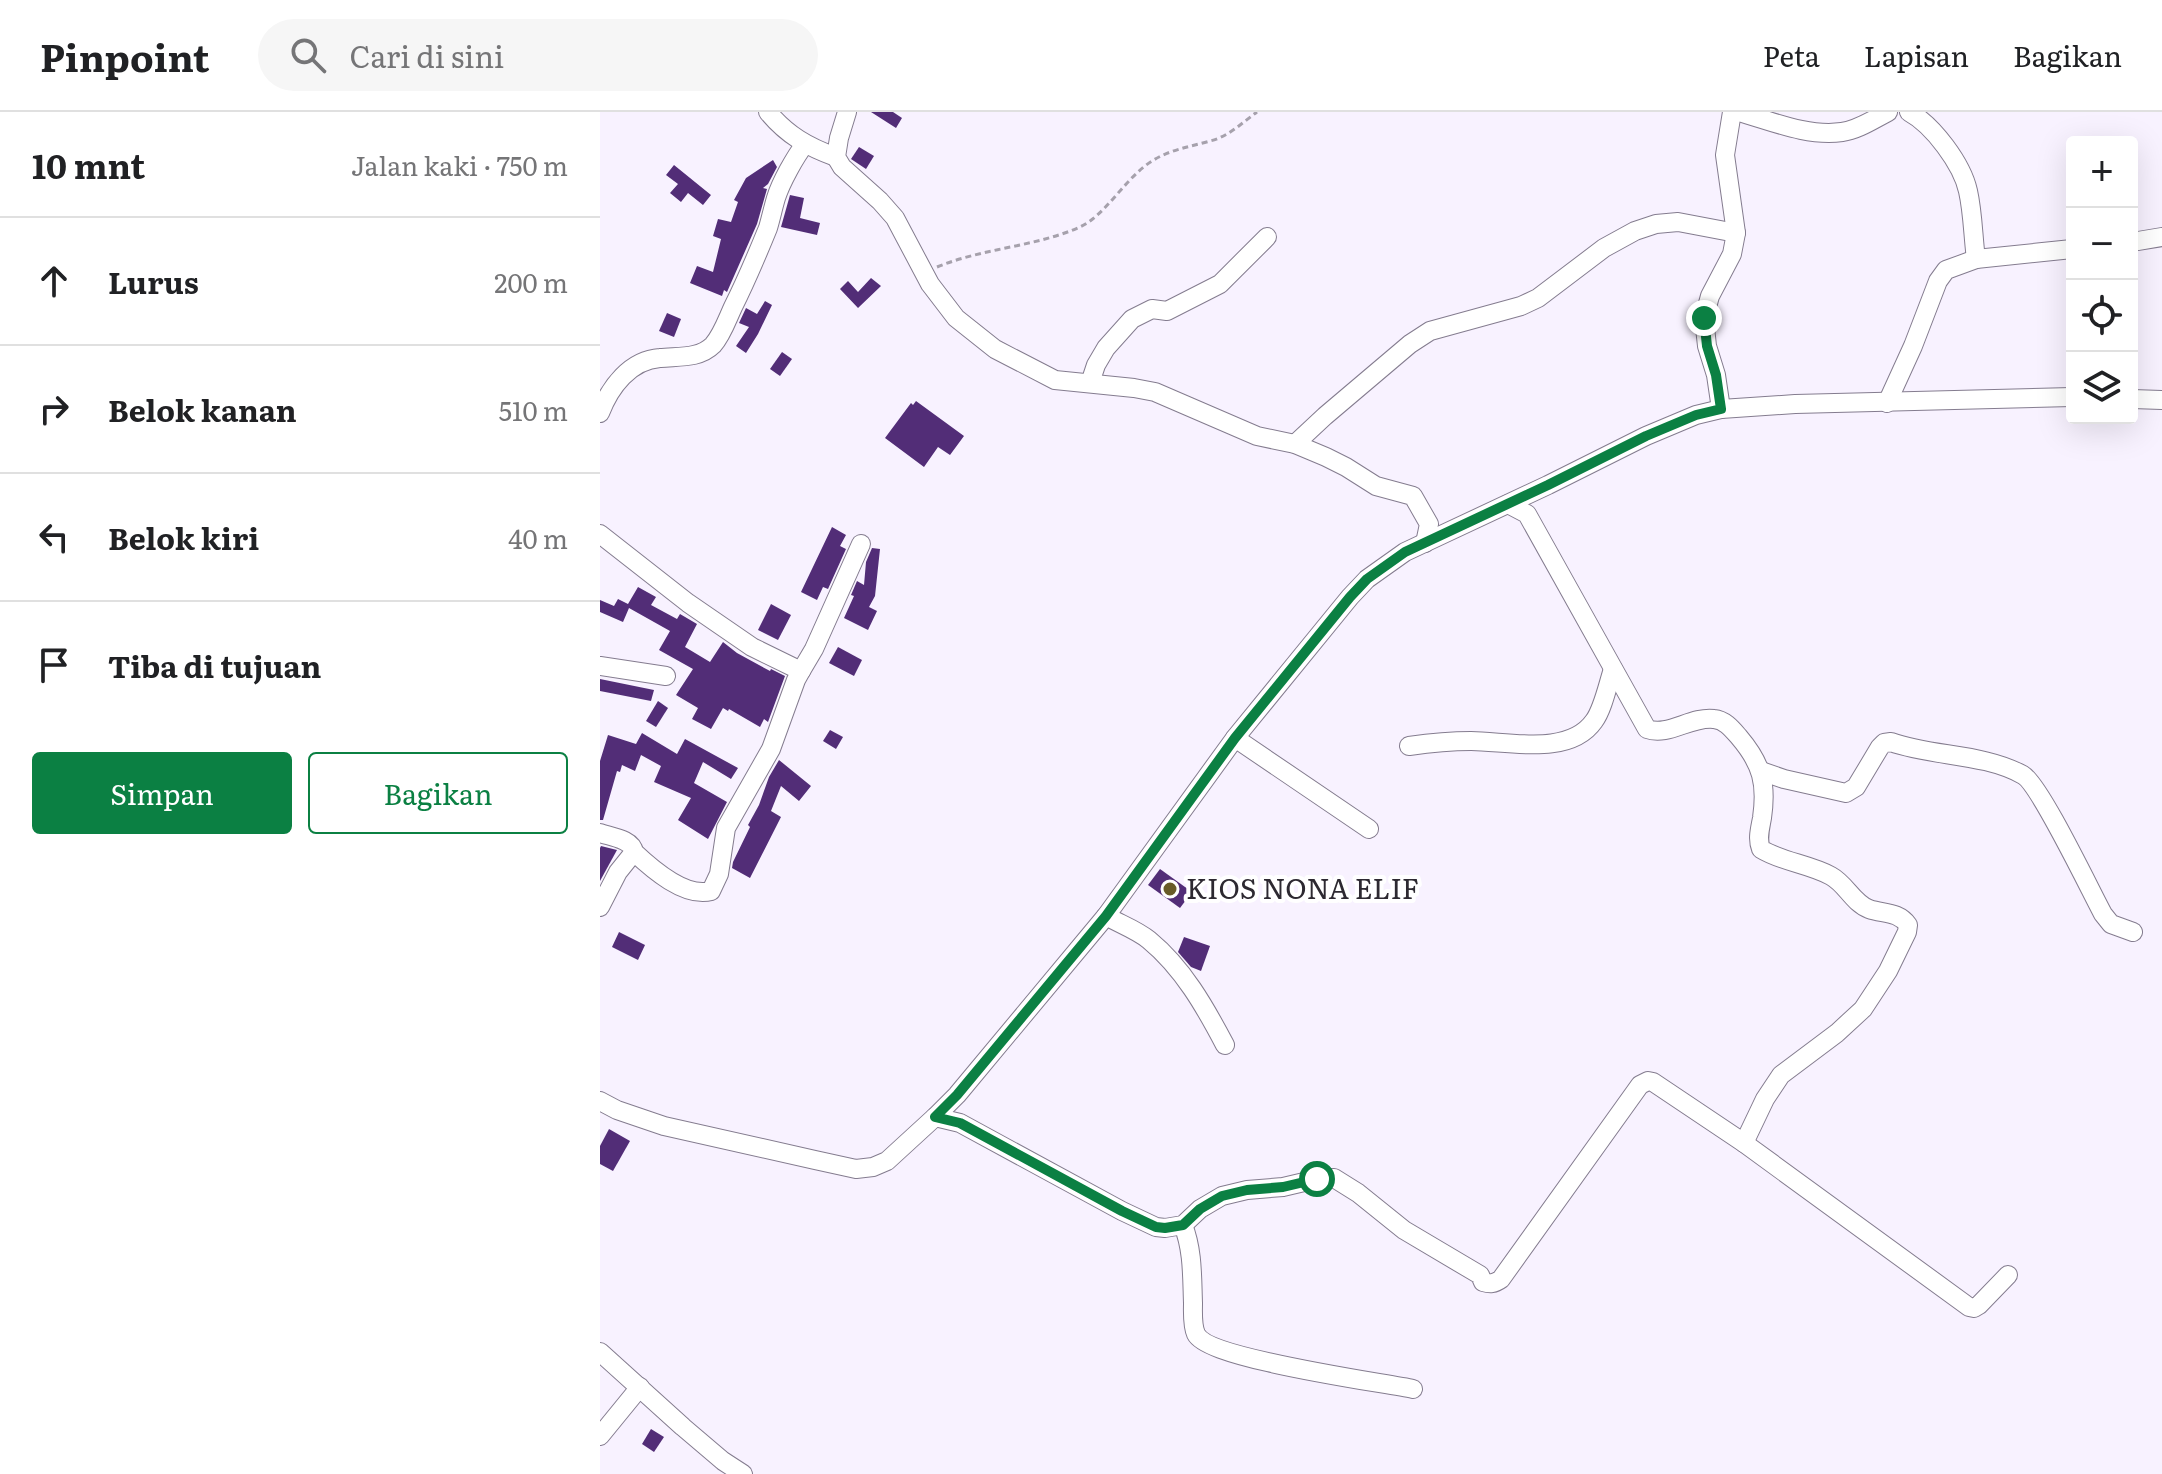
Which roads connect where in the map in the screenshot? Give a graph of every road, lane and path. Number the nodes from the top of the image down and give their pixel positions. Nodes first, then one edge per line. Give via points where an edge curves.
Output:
1 (768, 112) edge
2 (847, 112) edge
3 (1257, 112) edge
4 (1732, 112) edge
5 (1739, 112) edge
6 (1888, 112) edge
7 (1909, 112) edge
8 (805, 144) junction
9 (836, 157) junction
10 (1736, 233) junction
11 (1267, 237) dead end
12 (2162, 237) edge
13 (2138, 241) edge
14 (2066, 250) edge
15 (1976, 259) junction
16 (925, 273) junction
17 (1090, 383) junction
18 (2066, 397) edge
19 (2138, 399) edge
20 (2162, 400) edge
21 (1887, 403) junction
22 (1721, 409) junction
23 (600, 413) edge
24 (1295, 444) junction
25 (1508, 504) junction
26 (600, 534) edge
27 (1425, 543) junction
28 (861, 544) dead end
29 (600, 666) edge
30 (1613, 669) junction
31 (801, 671) junction
32 (666, 676) dead end
33 (1235, 738) junction
34 (1409, 746) dead end
35 (1761, 771) junction
36 (1369, 829) dead end
37 (600, 833) edge
38 (634, 852) junction
39 (600, 907) edge
40 (1106, 916) junction
41 (2133, 932) dead end
42 (1225, 1045) dead end
43 (600, 1101) edge
44 (935, 1117) junction
45 (1744, 1143) junction
46 (1183, 1225) junction
47 (2008, 1275) dead end
48 (600, 1352) edge
49 (640, 1387) junction
50 (1413, 1389) dead end
51 (600, 1436) edge
52 (739, 1473) edge

1 - 8 street
2 - 9 street
3 - 16 path via 1213,141 1153,160 1084,225
4 - 10 street via 1725,155
5 - 6 street via 1819,133 1844,132
7 - 15 street via 1953,157 1968,189
8 - 9 street
8 - 23 street via 776,195 748,276 713,345 693,355 639,363 617,382
9 - 16 street via 895,218
10 - 22 street via 1704,318
10 - 24 street via 1678,222 1635,231 1538,298 1430,331
11 - 17 street via 1220,284 1167,311 1152,309 1132,319 1106,348
12 - 13 street
14 - 15 street
15 - 21 street via 1942,274
16 - 17 street via 956,318 995,349 1055,380
17 - 24 street via 1155,392 1266,439
18 - 21 street
19 - 20 street
21 - 22 street
22 - 25 street via 1657,431
24 - 27 street via 1376,486 1413,496 1429,524
25 - 27 street
25 - 30 street via 1527,514
26 - 31 street via 752,647
27 - 33 street via 1367,579
28 - 31 street
29 - 32 street
30 - 34 street via 1594,721 1562,742 1441,741
30 - 35 street via 1647,729 1662,731 1711,718 1721,721 1740,738
31 - 38 street via 771,749 726,828 711,891 700,894 671,881
33 - 36 street
33 - 40 street
35 - 41 street via 1846,793 1856,787 1880,747 1891,742 2017,773 2033,786 2103,914 2111,924
35 - 45 street via 1761,849 1831,876 1858,903 1898,916 1908,925 1888,971 1863,1009 1781,1075
37 - 38 street via 630,843
38 - 39 street
40 - 42 street via 1148,938 1173,964
40 - 44 street
43 - 44 street via 664,1126 856,1169 887,1161
44 - 46 street via 960,1123 1141,1220 1165,1228
45 - 46 street via 1653,1082 1640,1085 1495,1283 1483,1282 1480,1275 1404,1230 1334,1178 1222,1196
45 - 47 street via 1969,1307 1979,1305
46 - 50 street via 1190,1247 1194,1328 1201,1340 1259,1360
48 - 49 street
49 - 51 street
49 - 52 street

